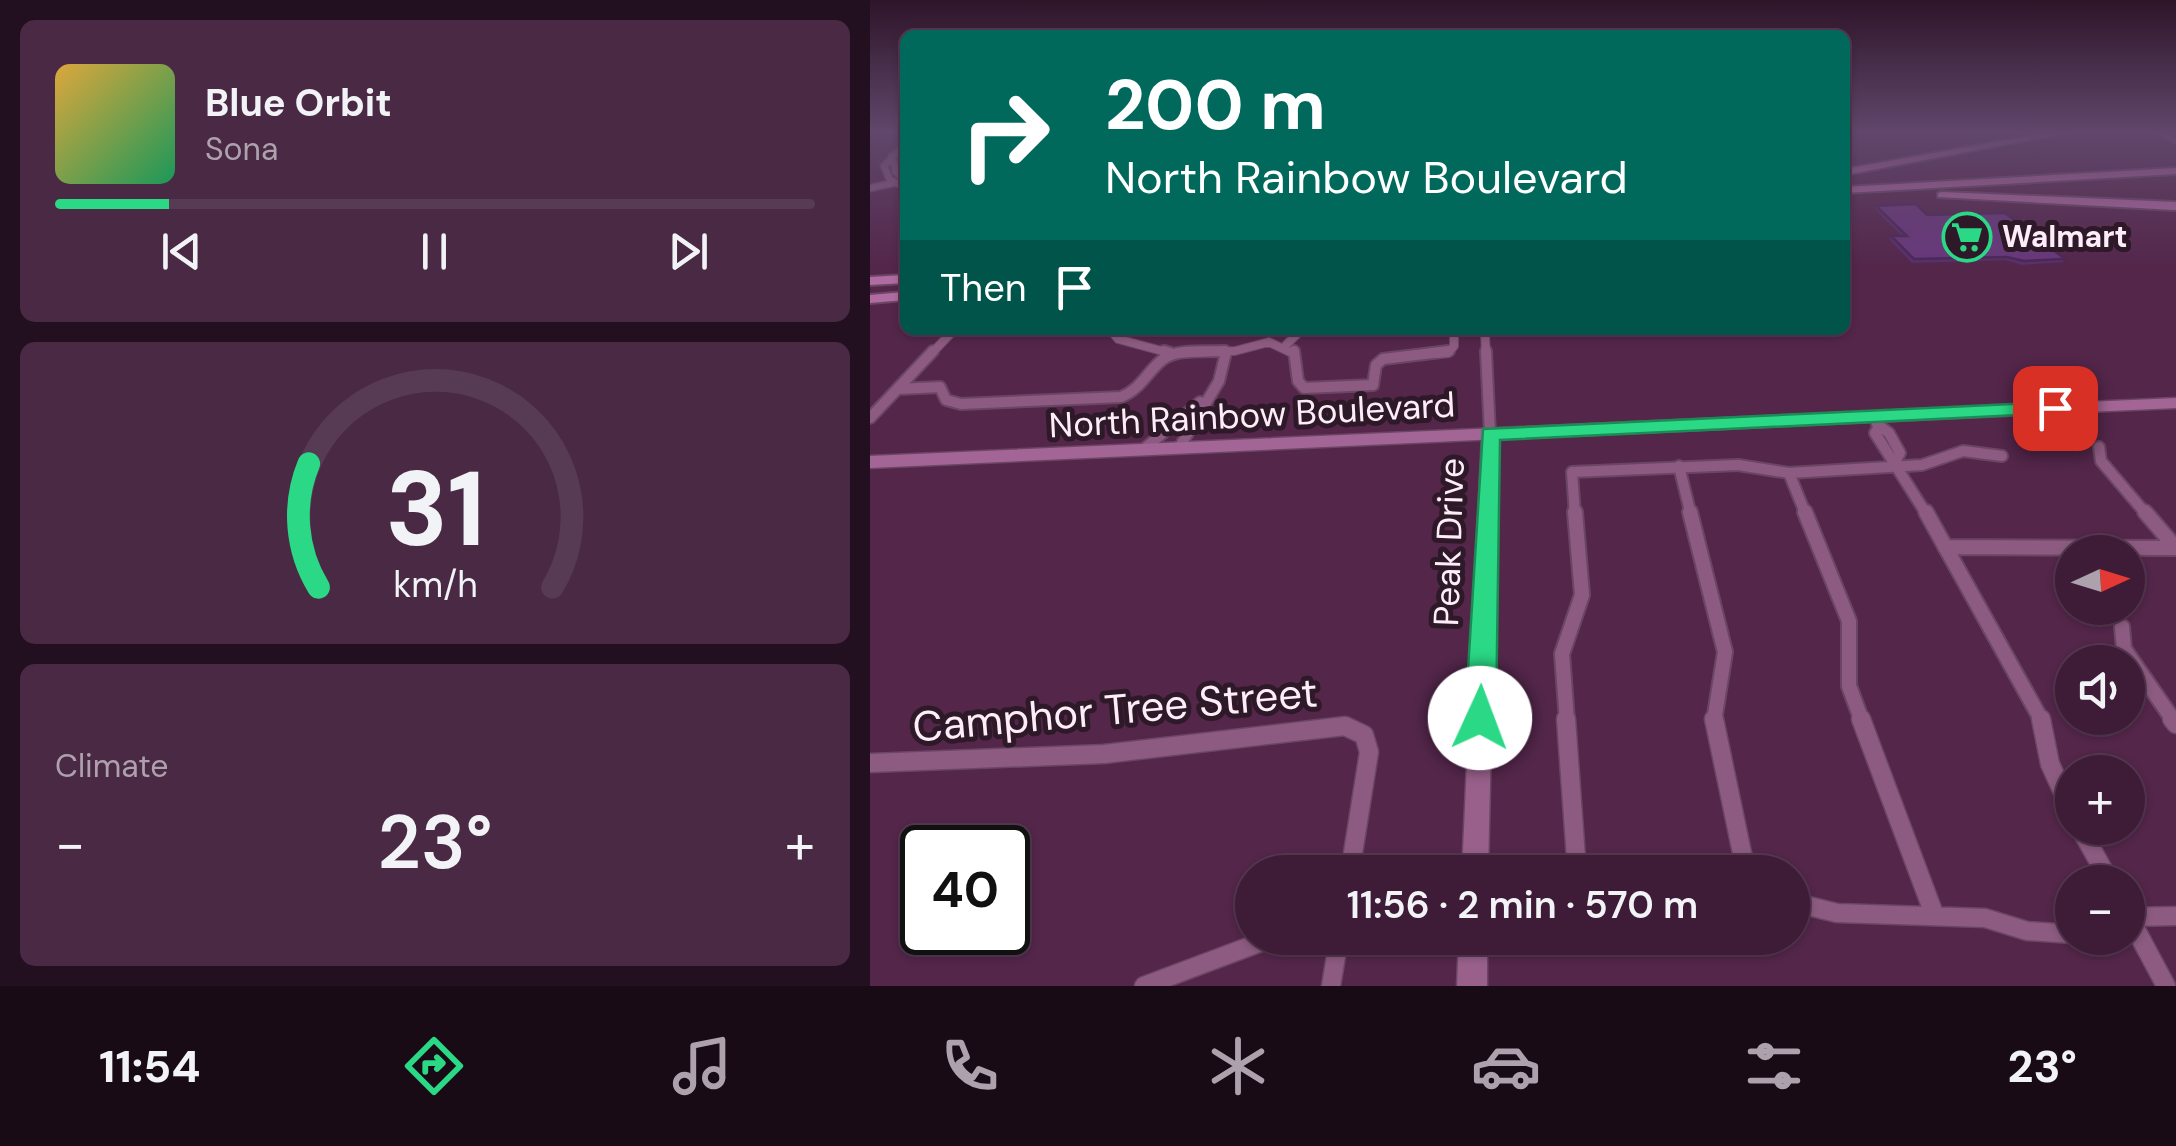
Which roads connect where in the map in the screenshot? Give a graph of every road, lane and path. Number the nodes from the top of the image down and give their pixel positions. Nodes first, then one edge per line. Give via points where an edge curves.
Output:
1 (889, 177) edge
2 (2089, 177) edge
3 (891, 181) junction
4 (900, 182) edge
5 (870, 186) edge
6 (1850, 194) edge
7 (1850, 194) edge
8 (2176, 206) edge
9 (900, 279) edge
10 (870, 281) edge
11 (900, 296) edge
12 (870, 299) edge
13 (949, 335) edge
14 (1116, 335) edge
15 (1296, 335) edge
16 (1454, 335) edge
17 (1485, 335) dead end
18 (1286, 345) junction
19 (1226, 352) junction
20 (1173, 354) junction
21 (898, 389) junction
22 (1216, 392) junction
23 (2176, 403) edge
24 (870, 418) edge
25 (1876, 422) junction
26 (1490, 434) junction
27 (2099, 447) dead end
28 (1179, 448) junction
29 (1144, 450) junction
30 (2002, 456) dead end
31 (870, 462) edge
32 (1898, 463) junction
33 (1679, 466) junction
34 (1789, 473) junction
35 (1944, 547) junction
36 (2176, 548) edge
37 (2122, 627) dead end
38 (2176, 724) edge
39 (870, 763) edge
40 (2055, 775) edge
41 (1353, 855) edge
42 (1477, 855) edge
43 (1577, 855) edge
44 (1742, 855) edge
45 (1810, 906) edge
46 (1934, 914) junction
47 (2145, 916) edge
48 (2176, 916) edge
49 (2055, 933) edge
50 (2145, 947) edge
51 (1235, 952) edge
52 (1336, 955) edge
53 (1473, 955) edge
54 (1144, 986) edge
55 (1331, 986) edge
56 (1472, 986) edge
57 (2166, 986) edge

1 - 3 street
2 - 6 highway
3 - 4 street
3 - 5 street
7 - 8 highway
9 - 10 highway
11 - 12 highway
13 - 21 street
14 - 20 street
15 - 18 street
16 - 18 street via 1448,353 1383,359 1373,384 1362,388 1300,386 1296,355
17 - 26 street, Peak Drive
18 - 19 street
19 - 20 street
19 - 22 street
20 - 21 street via 1121,398 962,404 946,400 940,387
21 - 24 street
22 - 28 street via 1190,421
22 - 29 street
23 - 25 main road, North Rainbow Boulevard
25 - 26 main road, North Rainbow Boulevard
25 - 32 street via 1875,433
26 - 28 main road, North Rainbow Boulevard
26 - 42 street, Peak Drive
27 - 36 street via 2101,461
28 - 29 main road, North Rainbow Boulevard
29 - 31 main road, North Rainbow Boulevard
30 - 32 street via 1963,451 1922,465
32 - 34 street
32 - 35 street
33 - 34 street
33 - 43 street via 1572,472 1582,595 1562,654
33 - 44 street via 1725,652 1712,701
34 - 46 street via 1849,621 1849,686
35 - 36 street
35 - 40 street via 2030,696
37 - 38 street via 2124,649
39 - 41 street, Camphor Tree Street via 1104,754 1345,726 1364,734 1370,752
45 - 46 street
46 - 49 street
47 - 48 street
50 - 57 street
51 - 54 street
52 - 55 street
53 - 56 street

